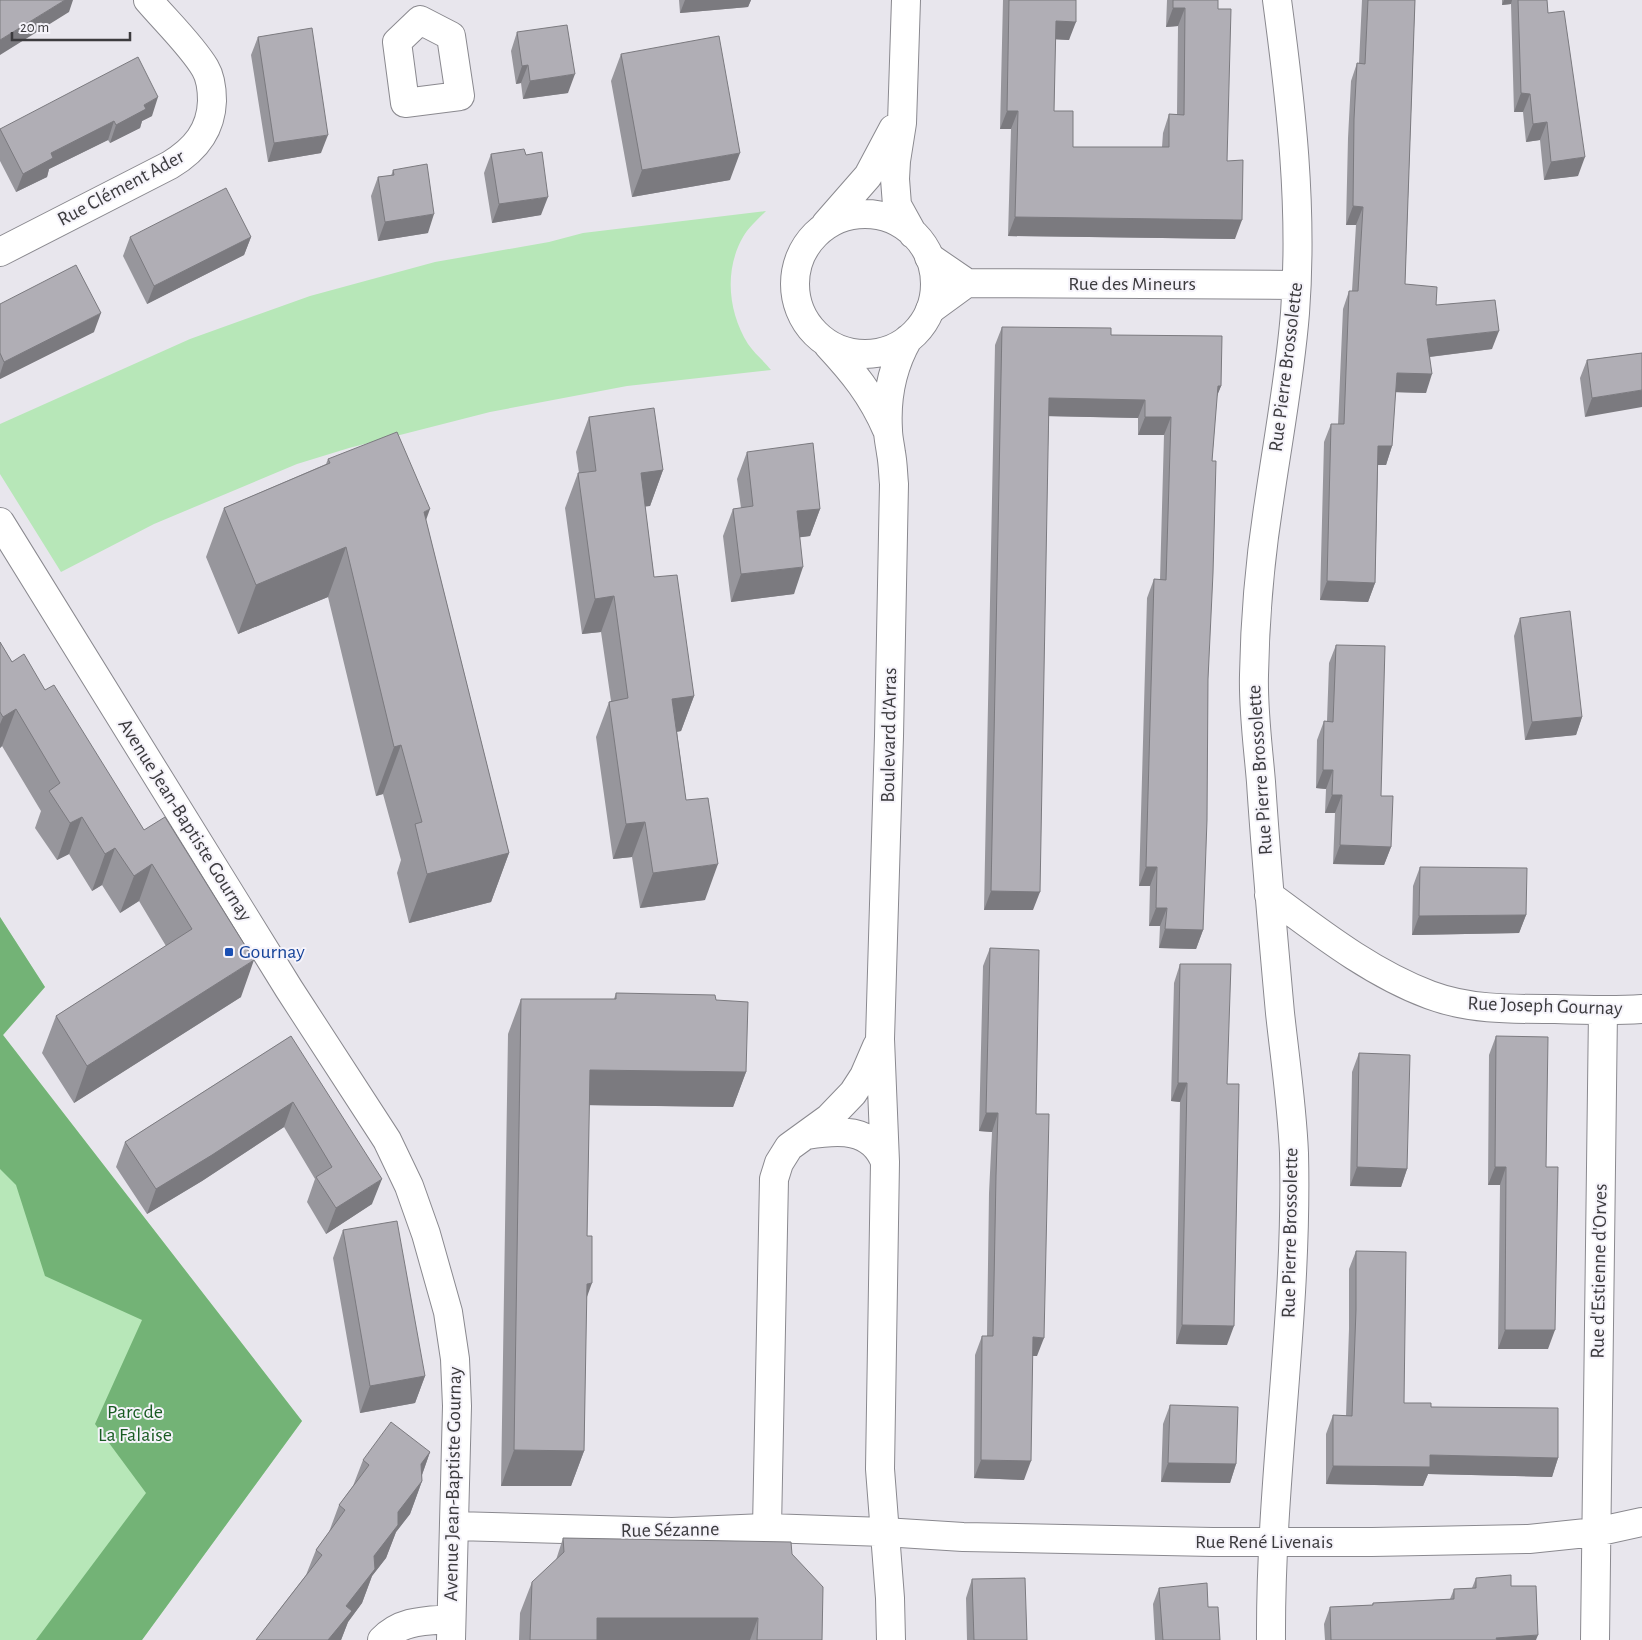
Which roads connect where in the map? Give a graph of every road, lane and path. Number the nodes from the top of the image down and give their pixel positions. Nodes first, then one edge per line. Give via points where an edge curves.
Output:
1 (148, 0) edge
2 (906, 0) edge
3 (1277, 0) edge
4 (903, 96) junction
5 (821, 230) junction
6 (913, 234) junction
7 (0, 252) edge
8 (929, 256) junction
9 (967, 283) junction
10 (1296, 285) junction
11 (930, 310) junction
12 (908, 339) junction
13 (825, 342) junction
14 (888, 431) junction
15 (0, 522) edge
16 (1269, 895) junction
17 (1642, 1009) edge
18 (1602, 1010) junction
19 (880, 1039) junction
20 (807, 1135) junction
21 (885, 1162) junction
22 (1642, 1522) edge
23 (455, 1526) junction
24 (768, 1528) junction
25 (884, 1532) junction
26 (1596, 1532) junction
27 (1273, 1541) junction
28 (451, 1630) edge
29 (382, 1640) edge
30 (891, 1640) edge
31 (1271, 1640) edge
32 (1594, 1640) edge

1 - 7 street, Rue Clément Ader via 200,61 211,83 212,113 200,140 170,165
2 - 4 street
3 - 10 street, Rue Pierre Brossolette via 1295,170 1298,223
4 - 5 street via 892,133 868,176
4 - 6 street via 894,173 895,196
5 - 6 street via 836,220 863,214 890,219
5 - 13 street via 803,251 796,269 795,287 798,305 806,322
6 - 8 street
8 - 9 street
8 - 11 street via 935,283
9 - 10 street, Rue des Mineurs
9 - 11 street
10 - 16 street, Rue Pierre Brossolette via 1290,356 1262,550 1255,655 1254,688
11 - 12 street
12 - 13 street via 891,349 872,354 842,351
12 - 14 street, Boulevard d'Arras via 893,375
13 - 14 street, Boulevard d'Arras via 867,391
14 - 19 street, Boulevard d'Arras via 894,484
15 - 23 street, Avenue Jean-Baptiste Gournay via 398,1162 418,1208 452,1335 457,1380
16 - 18 street, Rue Joseph Gournay via 1373,967 1431,996 1493,1008
16 - 27 street, Rue Pierre Brossolette via 1294,1146 1295,1203
17 - 18 street, Rue Joseph Gournay
18 - 26 street, Rue d'Estienne d'Orves
19 - 20 street via 853,1093
19 - 21 street, Boulevard d'Arras
20 - 21 street via 840,1131 859,1134 879,1149
20 - 24 street via 784,1154 774,1179
21 - 25 street, Boulevard d'Arras via 880,1469
22 - 26 street, Rue René Livenais
23 - 24 street, Rue Sézanne via 672,1532
23 - 28 street, Avenue Jean-Baptiste Gournay
24 - 25 street, Rue Sézanne
25 - 27 street, Rue René Livenais via 963,1537
25 - 30 street, Boulevard d'Arras
26 - 27 street, Rue René Livenais via 1484,1540
26 - 32 street, Rue d'Estienne d'Orves
27 - 31 street, Rue Pierre Brossolette
28 - 29 street via 418,1621 396,1628

